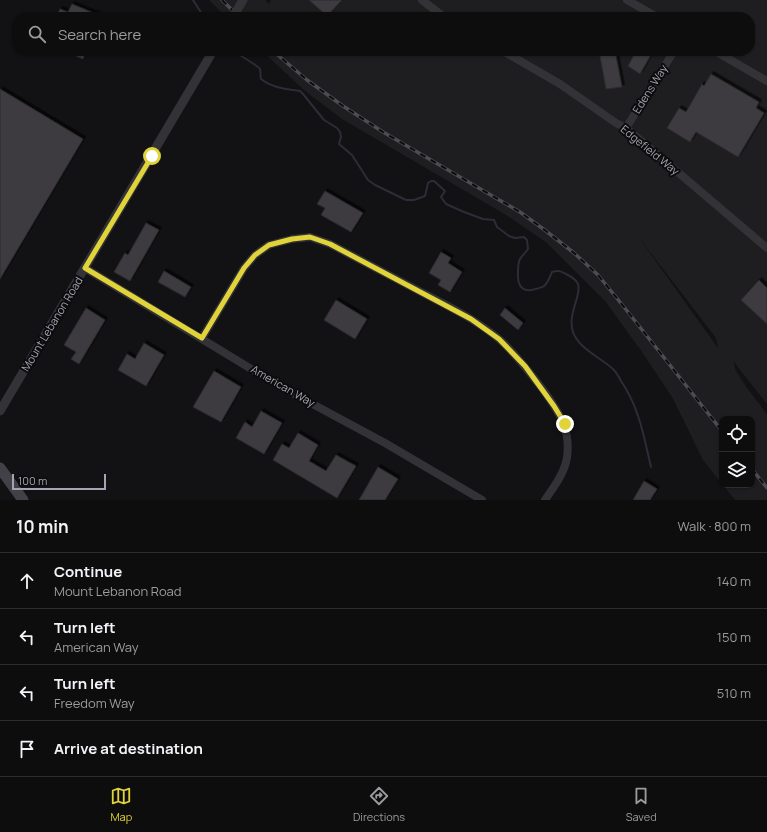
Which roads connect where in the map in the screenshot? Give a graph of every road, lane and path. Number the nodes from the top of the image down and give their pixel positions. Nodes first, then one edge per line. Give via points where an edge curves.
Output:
1 (243, 0) edge
2 (422, 0) edge
3 (627, 0) edge
4 (236, 12) edge
5 (438, 12) edge
6 (648, 12) edge
7 (211, 56) edge
8 (512, 56) edge
9 (671, 56) edge
10 (724, 56) edge
11 (767, 81) edge
12 (626, 128) junction
13 (767, 248) edge
14 (85, 268) junction
15 (202, 338) junction
16 (0, 411) edge
17 (2, 471) edge
18 (23, 500) edge
19 (482, 500) edge
20 (545, 500) edge

1 - 4 street, bridge
2 - 5 street
3 - 6 street
7 - 14 street, Mount Lebanon Road
8 - 12 street, Edgefield Way via 560,84
9 - 12 street, Edens Way
10 - 11 street
12 - 13 street, Edgefield Way
14 - 15 street, American Way
14 - 16 street, Mount Lebanon Road
15 - 19 street, American Way via 281,387 385,443
15 - 20 street via 244,268 255,255 269,245 292,239 310,237 330,244 471,319 499,339 525,366 565,424 568,442 567,459 556,484
17 - 18 main road

